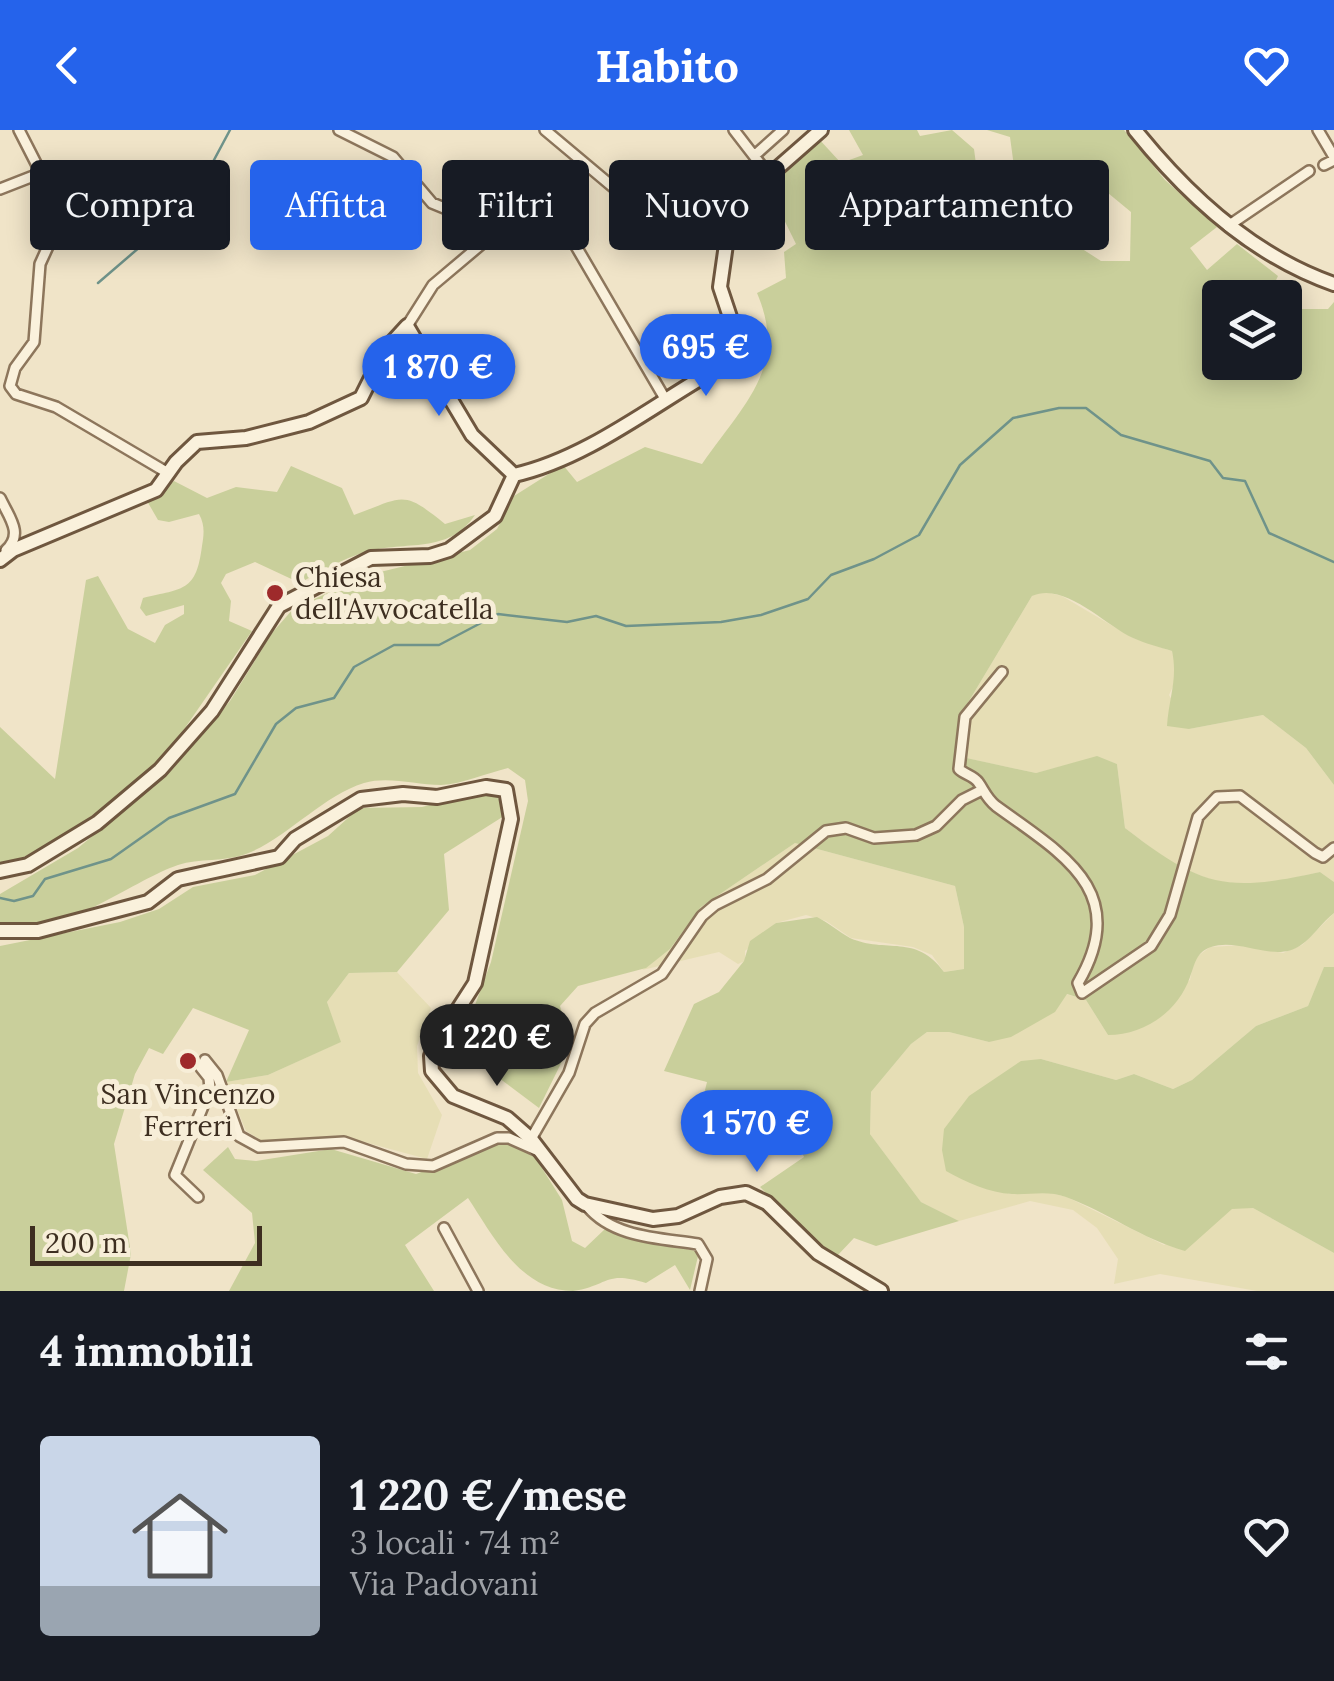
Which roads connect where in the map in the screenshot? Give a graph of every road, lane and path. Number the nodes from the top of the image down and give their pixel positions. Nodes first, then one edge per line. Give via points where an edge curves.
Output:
1 (19, 130) edge
2 (338, 130) edge
3 (545, 130) edge
4 (734, 130) edge
5 (783, 130) edge
6 (821, 130) edge
7 (1135, 130) edge
8 (1318, 130) edge
9 (754, 156) junction
10 (35, 160) edge
11 (576, 160) edge
12 (757, 160) edge
13 (785, 160) edge
14 (1331, 161) edge
15 (1309, 172) dead end
16 (30, 178) edge
17 (0, 189) edge
18 (442, 206) edge
19 (1228, 226) junction
20 (46, 250) edge
21 (475, 250) edge
22 (578, 250) edge
23 (725, 250) edge
24 (1334, 284) edge
25 (407, 326) junction
26 (664, 397) junction
27 (168, 473) junction
28 (514, 476) junction
29 (0, 498) edge
30 (0, 558) edge
31 (1002, 672) dead end
32 (980, 791) junction
33 (1334, 848) edge
34 (0, 872) edge
35 (0, 931) edge
36 (531, 1140) junction
37 (540, 1152) junction
38 (198, 1197) dead end
39 (585, 1204) junction
40 (444, 1228) dead end
41 (478, 1291) edge
42 (700, 1291) edge
43 (881, 1291) edge

1 - 10 street
2 - 18 street via 394,157
3 - 11 street
4 - 9 street
5 - 9 street
6 - 13 street
7 - 19 street
8 - 14 street
9 - 12 street
15 - 19 street
16 - 17 street
19 - 24 street via 1272,256
20 - 27 street via 34,342 10,386
21 - 25 street via 433,286
22 - 26 street
23 - 26 street via 720,286 736,335 727,363
25 - 27 street via 385,350 361,398 308,422 197,442
25 - 28 street via 472,434
26 - 28 street via 604,436
27 - 30 street via 156,490
28 - 34 street via 495,516 449,550 371,558 279,606 212,711 160,770 97,822 28,865
29 - 30 street via 17,532
31 - 32 street via 962,726 959,770
32 - 33 street via 1061,854 1097,899 1096,940 1078,983 1082,993 1151,946 1170,915 1198,817 1217,797 1240,796 1323,857
32 - 36 street via 916,835 826,832 767,878 715,905 662,974 585,1024 569,1073
35 - 36 street via 38,931 148,902 178,879 278,857 361,798 506,790 510,818 475,983 434,1049 432,1071 453,1096 506,1118
36 - 37 street
37 - 38 street via 497,1138 434,1166 406,1164 344,1142 259,1147 239,1136 217,1074 205,1060 200,1068 210,1088 176,1174
37 - 39 street
39 - 42 street via 614,1226 703,1247
39 - 43 street via 654,1220 746,1194 767,1204 818,1253
40 - 41 street

